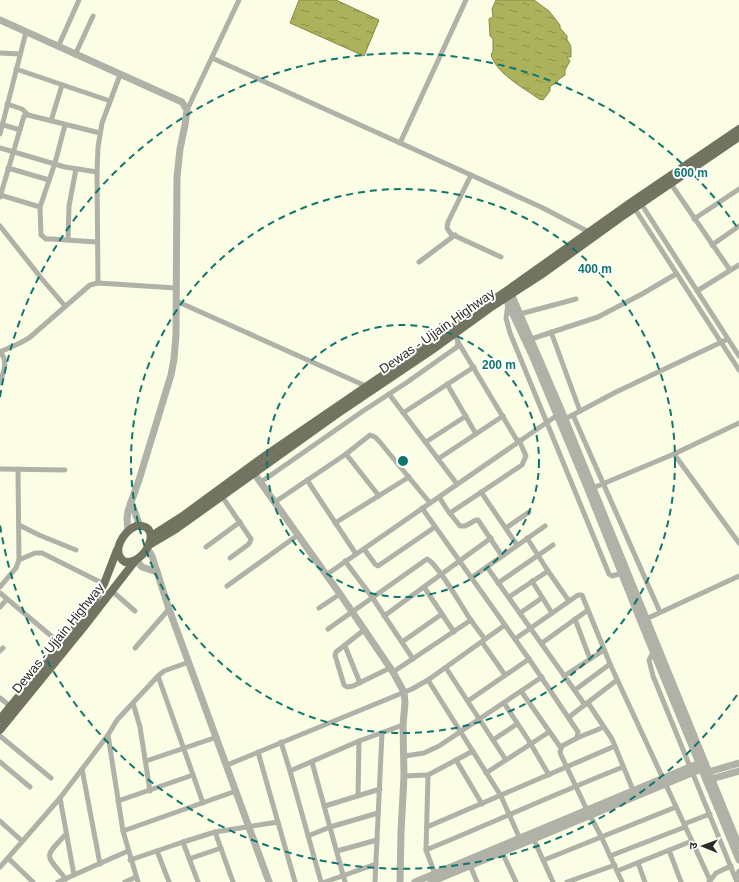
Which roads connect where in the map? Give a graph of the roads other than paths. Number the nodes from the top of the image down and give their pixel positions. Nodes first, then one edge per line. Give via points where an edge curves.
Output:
1 (79, 0) edge
2 (239, 0) edge
3 (466, 0) edge
4 (93, 16) dead end
5 (0, 20) edge
6 (26, 32) junction
7 (58, 47) junction
8 (0, 53) edge
9 (20, 54) junction
10 (75, 55) junction
11 (212, 58) junction
12 (16, 69) junction
13 (120, 74) junction
14 (62, 85) junction
15 (110, 101) junction
16 (7, 104) junction
17 (187, 110) junction
18 (28, 115) junction
19 (51, 121) junction
20 (64, 124) junction
21 (1, 125) edge
22 (739, 129) edge
23 (20, 130) junction
24 (100, 133) junction
25 (0, 134) edge
26 (738, 138) edge
27 (400, 143) junction
28 (0, 148) edge
29 (13, 152) junction
30 (55, 163) junction
31 (8, 168) junction
32 (76, 169) junction
33 (96, 172) junction
34 (471, 175) junction
35 (49, 180) junction
36 (671, 184) junction
37 (739, 189) edge
38 (0, 196) edge
39 (636, 204) junction
40 (40, 207) junction
41 (694, 219) junction
42 (0, 226) edge
43 (739, 226) edge
44 (590, 232) junction
45 (455, 235) junction
46 (68, 240) junction
47 (97, 242) junction
48 (712, 245) junction
49 (501, 257) dead end
50 (419, 262) dead end
51 (737, 266) edge
52 (730, 270) junction
53 (739, 272) edge
54 (536, 274) junction
55 (676, 274) junction
56 (98, 283) junction
57 (176, 288) junction
58 (697, 291) junction
59 (507, 295) junction
60 (576, 299) dead end
61 (176, 301) junction
62 (65, 306) junction
63 (520, 314) junction
64 (551, 332) junction
65 (455, 333) junction
66 (531, 339) junction
67 (728, 339) junction
68 (458, 342) junction
69 (721, 342) junction
70 (0, 352) edge
71 (739, 356) edge
72 (474, 367) junction
73 (739, 370) edge
74 (0, 383) edge
75 (447, 384) junction
76 (370, 388) junction
77 (389, 394) junction
78 (580, 411) junction
79 (403, 413) junction
80 (573, 414) junction
81 (466, 416) junction
82 (503, 416) junction
83 (561, 416) junction
84 (547, 423) junction
85 (739, 423) edge
86 (476, 434) junction
87 (519, 441) junction
88 (426, 442) junction
89 (346, 454) junction
90 (674, 454) junction
91 (438, 459) junction
92 (0, 469) edge
93 (18, 469) junction
94 (65, 470) dead end
95 (252, 470) junction
96 (409, 477) junction
97 (307, 480) junction
98 (261, 482) junction
99 (457, 484) junction
100 (603, 484) junction
101 (593, 488) junction
102 (481, 492) junction
103 (222, 495) junction
104 (379, 496) junction
105 (439, 497) junction
106 (131, 501) junction
107 (275, 502) junction
108 (430, 503) junction
109 (422, 508) junction
110 (529, 512) dead end
111 (450, 513) junction
112 (240, 522) junction
113 (335, 523) junction
114 (19, 525) junction
115 (140, 526) junction
116 (545, 526) dead end
117 (435, 527) junction
118 (506, 528) junction
119 (128, 531) junction
120 (151, 536) junction
121 (298, 536) junction
122 (491, 538) junction
123 (528, 538) junction
124 (739, 543) edge
125 (517, 545) junction
126 (553, 545) dead end
127 (148, 547) junction
128 (206, 547) dead end
129 (364, 548) junction
130 (76, 550) dead end
131 (118, 550) junction
132 (356, 554) junction
133 (539, 555) junction
134 (502, 556) junction
135 (230, 558) dead end
136 (19, 560) junction
137 (136, 560) junction
138 (345, 561) junction
139 (459, 561) junction
140 (621, 562) junction
141 (487, 567) junction
142 (548, 571) junction
143 (157, 572) junction
144 (622, 573) junction
145 (326, 575) junction
146 (441, 575) junction
147 (739, 576) edge
148 (471, 578) junction
149 (532, 581) junction
150 (498, 583) junction
151 (104, 584) junction
152 (227, 586) dead end
153 (0, 587) edge
154 (424, 587) junction
155 (112, 590) junction
156 (0, 593) edge
157 (340, 594) junction
158 (372, 597) junction
159 (509, 597) junction
160 (542, 598) junction
161 (7, 599) junction
162 (569, 601) junction
163 (0, 607) edge
164 (319, 608) dead end
165 (169, 609) junction
166 (588, 610) junction
167 (135, 611) dead end
168 (351, 611) junction
169 (660, 612) junction
170 (520, 613) junction
171 (552, 613) junction
172 (442, 614) junction
173 (384, 616) junction
174 (575, 619) junction
175 (646, 619) junction
176 (471, 620) junction
177 (505, 625) junction
178 (530, 627) junction
179 (328, 628) dead end
180 (364, 630) junction
181 (454, 632) junction
182 (650, 637) junction
183 (515, 639) junction
184 (484, 640) junction
185 (402, 642) junction
186 (542, 643) junction
187 (345, 646) junction
188 (63, 647) junction
189 (135, 648) dead end
190 (604, 650) junction
191 (656, 650) junction
192 (413, 659) junction
193 (529, 659) junction
194 (590, 659) junction
195 (189, 662) junction
196 (610, 664) junction
197 (446, 668) junction
198 (391, 670) junction
199 (505, 675) junction
200 (158, 676) junction
201 (564, 676) junction
202 (542, 677) junction
203 (428, 680) junction
204 (617, 680) junction
205 (360, 683) junction
206 (574, 690) junction
207 (521, 691) junction
208 (404, 692) junction
209 (0, 698) edge
210 (468, 701) junction
211 (133, 702) junction
212 (504, 703) junction
213 (586, 704) junction
214 (10, 706) junction
215 (569, 717) junction
216 (0, 719) edge
217 (480, 719) junction
218 (517, 724) junction
219 (404, 725) junction
220 (604, 727) junction
221 (0, 730) edge
222 (461, 731) junction
223 (550, 732) junction
224 (382, 733) junction
225 (108, 734) junction
226 (0, 736) edge
227 (217, 737) junction
228 (577, 738) junction
229 (493, 740) junction
230 (359, 741) junction
231 (281, 742) junction
232 (531, 744) junction
233 (615, 746) junction
234 (184, 748) junction
235 (561, 748) junction
236 (473, 751) junction
237 (258, 752) junction
238 (404, 756) junction
239 (456, 760) junction
240 (506, 760) junction
241 (146, 761) junction
242 (0, 762) edge
243 (312, 762) junction
244 (739, 763) edge
245 (227, 764) junction
246 (567, 767) junction
247 (623, 767) junction
248 (82, 769) junction
249 (691, 770) junction
250 (290, 771) junction
251 (705, 771) junction
252 (739, 771) edge
253 (486, 773) junction
254 (193, 775) junction
255 (428, 775) junction
256 (549, 775) junction
257 (404, 776) junction
258 (51, 778) dead end
259 (664, 782) junction
260 (576, 786) junction
261 (30, 787) dead end
262 (380, 789) junction
263 (150, 790) junction
264 (633, 790) junction
265 (236, 791) junction
266 (358, 796) junction
267 (501, 796) junction
268 (60, 798) junction
269 (118, 800) junction
270 (203, 803) junction
271 (482, 804) junction
272 (325, 806) junction
273 (676, 807) junction
274 (378, 813) junction
275 (589, 813) junction
276 (710, 814) junction
277 (510, 816) junction
278 (0, 821) edge
279 (278, 822) junction
280 (249, 826) junction
281 (685, 826) junction
282 (330, 827) junction
283 (427, 827) junction
284 (123, 831) junction
285 (215, 832) junction
286 (66, 834) junction
287 (308, 836) junction
288 (601, 836) junction
289 (520, 838) junction
290 (377, 840) junction
291 (534, 840) junction
292 (22, 841) junction
293 (692, 841) junction
294 (183, 842) junction
295 (739, 845) edge
296 (221, 848) junction
297 (426, 850) junction
298 (501, 850) junction
299 (670, 850) junction
300 (157, 851) junction
301 (336, 851) junction
302 (128, 852) junction
303 (610, 856) junction
304 (8, 858) junction
305 (189, 859) junction
306 (130, 860) junction
307 (544, 860) junction
308 (739, 860) edge
309 (469, 863) junction
310 (638, 863) junction
311 (100, 864) junction
312 (376, 864) junction
313 (615, 865) junction
314 (0, 867) edge
315 (617, 871) junction
316 (435, 874) junction
317 (735, 874) edge
318 (74, 875) junction
319 (343, 875) junction
320 (66, 879) junction
321 (137, 879) edge
322 (448, 879) edge
323 (709, 881) edge
324 (33, 882) edge
325 (58, 882) edge
326 (125, 882) edge
327 (169, 882) edge
328 (198, 882) edge
329 (233, 882) edge
330 (269, 882) edge
331 (295, 882) edge
332 (321, 882) edge
333 (325, 882) edge
334 (345, 882) edge
335 (375, 882) edge
336 (400, 882) edge
337 (415, 882) edge
338 (431, 882) edge
339 (477, 882) edge
340 (516, 882) edge
341 (554, 882) edge
342 (567, 882) edge
343 (622, 882) edge
344 (645, 882) edge
345 (681, 882) edge

1 - 7 street
2 - 11 street
3 - 27 street
4 - 10 street
5 - 6 street
6 - 7 street
6 - 9 street
7 - 10 street
8 - 9 street
9 - 12 street
10 - 13 street
11 - 17 street
11 - 27 street
12 - 14 street
12 - 16 street
13 - 15 street
13 - 17 street via 182,102
14 - 15 street
14 - 19 street
15 - 24 street
16 - 18 street via 22,109
16 - 21 street
17 - 57 street via 177,167
18 - 19 street
18 - 23 street via 24,116
19 - 20 street
20 - 24 street
20 - 30 street
21 - 23 street
21 - 25 street
22 - 39 main road, Dewas - Ujjain Highway
23 - 29 street
24 - 33 street
26 - 36 main road, Dewas - Ujjain Highway
27 - 34 street
28 - 29 street
29 - 30 street
29 - 31 street
30 - 32 street
30 - 35 street
31 - 35 street
31 - 38 street
32 - 33 street
32 - 46 street via 69,206
33 - 47 street
34 - 44 street
34 - 45 street via 447,225 449,231
35 - 40 street
36 - 39 main road, Dewas - Ujjain Highway
36 - 41 street
37 - 41 street
38 - 40 street
39 - 44 main road, Dewas - Ujjain Highway
39 - 54 main road, Dewas - Ujjain Highway
39 - 55 street
39 - 58 street
40 - 46 street via 41,235 46,238
41 - 48 street
42 - 62 street
43 - 48 street
44 - 54 main road, Dewas - Ujjain Highway
45 - 49 street
45 - 50 street
46 - 47 street
47 - 56 street
48 - 52 street
51 - 52 street
51 - 53 street
52 - 58 street
54 - 59 main road, Dewas - Ujjain Highway
55 - 64 street via 598,317
55 - 69 street
56 - 57 street
56 - 62 street via 90,285
57 - 61 street
58 - 67 street
59 - 63 street
59 - 65 main road, Dewas - Ujjain Highway
59 - 76 main road, Dewas - Ujjain Highway
59 - 83 street
59 - 84 street via 506,318 510,333
60 - 63 street
61 - 76 street
61 - 106 street via 176,341 171,375
62 - 70 street via 29,338
63 - 66 street
64 - 66 street
64 - 78 street
65 - 68 street
65 - 76 main road, Dewas - Ujjain Highway
66 - 83 street
67 - 69 street
67 - 71 street
68 - 72 street
68 - 77 street via 457,347
69 - 73 street
69 - 78 street
70 - 74 street via 5,367
72 - 75 street
72 - 82 street
75 - 79 street
75 - 81 street
76 - 95 main road, Dewas - Ujjain Highway
77 - 79 street
77 - 98 street
78 - 80 street
79 - 88 street
80 - 83 street
80 - 100 street
81 - 86 street
81 - 88 street
82 - 86 street
82 - 87 street
83 - 84 street
83 - 101 street
83 - 140 street
84 - 87 street
84 - 144 street via 609,575
85 - 90 street
86 - 91 street
87 - 99 street
87 - 102 street via 525,453 524,463
88 - 91 street
89 - 96 street via 368,436 372,436
89 - 97 street
89 - 104 street
90 - 100 street
90 - 124 street
91 - 99 street
92 - 93 street
93 - 94 street
93 - 114 street
95 - 98 street
95 - 103 main road, Dewas - Ujjain Highway
95 - 120 main road, Dewas - Ujjain Highway
96 - 104 street
96 - 108 street
97 - 107 street
97 - 113 street
98 - 107 street
99 - 105 street
100 - 101 street
100 - 169 street
101 - 140 street
102 - 111 street
102 - 118 street
103 - 112 street
103 - 127 main road, Dewas - Ujjain Highway
104 - 113 street
105 - 108 street
105 - 111 street
106 - 115 street
106 - 119 street via 126,519
107 - 121 street
108 - 109 street
109 - 117 street
109 - 129 street
110 - 118 street
111 - 122 street via 459,525 463,526 478,520
112 - 128 street
112 - 135 street via 250,537 250,542
113 - 132 street
114 - 130 street
114 - 136 street
115 - 119 main road
115 - 120 main road via 147,529
116 - 123 street
117 - 129 street via 378,566
117 - 139 street
118 - 125 street
119 - 131 main road, Dewas - Ujjain Highway
120 - 127 main road, Dewas - Ujjain Highway
121 - 145 street
121 - 152 street
122 - 134 street
122 - 139 street
123 - 125 street
123 - 133 street
125 - 134 street
126 - 133 street
127 - 137 main road, Dewas - Ujjain Highway
127 - 143 street
129 - 132 street
131 - 137 main road via 122,560
131 - 151 main road, Dewas - Ujjain Highway
132 - 138 street
133 - 142 street
133 - 150 street
134 - 141 street
136 - 151 street via 35,553 42,553
136 - 153 street via 16,568
137 - 143 street via 142,567
137 - 155 main road, Dewas - Ujjain Highway
138 - 145 street
138 - 158 street
139 - 146 street
139 - 148 street
140 - 144 street
140 - 175 street
141 - 148 street
141 - 150 street
142 - 149 street
142 - 162 street
143 - 165 street
144 - 182 street
145 - 157 street
146 - 154 street
146 - 158 street via 429,560 425,560
146 - 176 street
147 - 169 street
148 - 177 street
149 - 159 street
149 - 160 street
150 - 159 street
151 - 188 main road, Dewas - Ujjain Highway
154 - 172 street
154 - 173 street
155 - 167 street
155 - 188 main road, Dewas - Ujjain Highway
156 - 161 street
157 - 164 street
157 - 168 street
158 - 168 street
158 - 173 street
159 - 170 street
160 - 170 street
160 - 171 street
161 - 163 street
161 - 188 street
162 - 166 street via 581,594
162 - 171 street
165 - 189 street
165 - 195 street
166 - 174 street
166 - 190 street
168 - 179 street
168 - 180 street
169 - 175 street
170 - 178 street
171 - 178 street
172 - 181 street
172 - 185 street
173 - 185 street
174 - 186 street
174 - 194 street
175 - 182 street
176 - 181 street
176 - 184 street
177 - 183 street
177 - 184 street
178 - 183 street
178 - 186 street
180 - 187 street
180 - 198 street
181 - 192 street
182 - 191 street
183 - 193 street
184 - 197 street
184 - 199 street
185 - 192 street
186 - 201 street
187 - 205 street
187 - 205 street via 334,655 344,686
188 - 214 main road, Dewas - Ujjain Highway
188 - 221 main road, Dewas - Ujjain Highway
190 - 194 street
190 - 196 street
191 - 249 street via 649,658 650,665
191 - 251 street
192 - 198 street
193 - 199 street
193 - 202 street
194 - 201 street
195 - 200 street via 164,671
195 - 227 street
196 - 204 street
196 - 206 street
197 - 203 street
197 - 210 street
198 - 205 street
198 - 208 street
199 - 210 street
200 - 211 street
200 - 234 street
201 - 206 street
202 - 207 street
202 - 215 street
203 - 208 street
203 - 222 street
204 - 213 street
204 - 259 street
206 - 213 street
207 - 212 street
207 - 223 street
208 - 219 street
208 - 231 street
209 - 214 street
210 - 217 street
211 - 225 street
211 - 241 street
212 - 217 street
212 - 218 street
213 - 215 street
213 - 220 street
214 - 216 main road, Dewas - Ujjain Highway
215 - 228 street via 578,732
217 - 222 street
217 - 229 street
218 - 229 street
218 - 232 street
219 - 224 street
219 - 238 street
220 - 228 street
220 - 233 street
222 - 236 street
222 - 238 street via 432,750
223 - 232 street
223 - 235 street
224 - 230 street
224 - 262 street
225 - 248 street
225 - 269 street
226 - 258 street
227 - 234 street
227 - 245 street
228 - 235 street
229 - 240 street
230 - 243 street
230 - 266 street
231 - 237 street
231 - 250 street
232 - 240 street
232 - 256 street
233 - 246 street
233 - 247 street
234 - 241 street
234 - 254 street
235 - 246 street via 561,755
236 - 239 street
236 - 253 street
237 - 245 street
237 - 279 street
238 - 257 street
239 - 255 street
239 - 271 street
240 - 253 street
241 - 263 street
242 - 261 street
243 - 250 street
243 - 272 street
244 - 251 street
245 - 265 street
246 - 256 street
246 - 260 street
247 - 260 street
247 - 264 street
248 - 268 street
248 - 311 street
249 - 251 street
249 - 259 street
249 - 276 street
250 - 287 street
251 - 252 street
251 - 295 street
251 - 308 street
253 - 267 street
254 - 263 street
254 - 270 street
255 - 257 street
255 - 283 street
256 - 267 street
257 - 336 street
259 - 264 street
259 - 273 street
259 - 275 street
260 - 275 street
260 - 277 street
262 - 266 street
262 - 274 street
263 - 269 street
264 - 275 street
265 - 270 street
265 - 280 street
266 - 272 street
267 - 271 street
267 - 277 street
268 - 286 street
268 - 292 street
269 - 284 street
270 - 284 street
271 - 283 street
272 - 282 street
273 - 281 street
273 - 288 street
274 - 282 street
274 - 290 street
275 - 288 street
275 - 289 street
275 - 291 street
276 - 281 street
276 - 317 street
277 - 289 street
277 - 297 street
278 - 292 street
279 - 280 street
279 - 331 street
280 - 285 street
280 - 330 street
281 - 293 street
281 - 303 street
282 - 287 street
282 - 301 street
283 - 297 street
284 - 302 street
285 - 294 street
285 - 296 street
286 - 318 street
286 - 320 street via 48,856
287 - 332 street
288 - 303 street
288 - 307 street
289 - 298 street
290 - 301 street
290 - 312 street
291 - 298 street
291 - 307 street
292 - 304 street
293 - 299 street
293 - 323 street
294 - 300 street
294 - 305 street
296 - 305 street
296 - 329 street
297 - 316 street
298 - 309 street
298 - 340 street
299 - 310 street
299 - 345 street
300 - 306 street
300 - 327 street
301 - 319 street
302 - 306 street
302 - 311 street
303 - 313 street
304 - 314 street
304 - 324 street
305 - 328 street
306 - 321 street
307 - 341 street
309 - 316 street
309 - 322 street
309 - 339 street
310 - 315 street
310 - 344 street
311 - 318 street
312 - 319 street
312 - 335 street
313 - 315 street
313 - 342 street
315 - 343 street
316 - 337 street
317 - 323 street via 716,873
318 - 320 street
319 - 333 street
319 - 334 street
320 - 325 street
321 - 326 street
322 - 338 street

